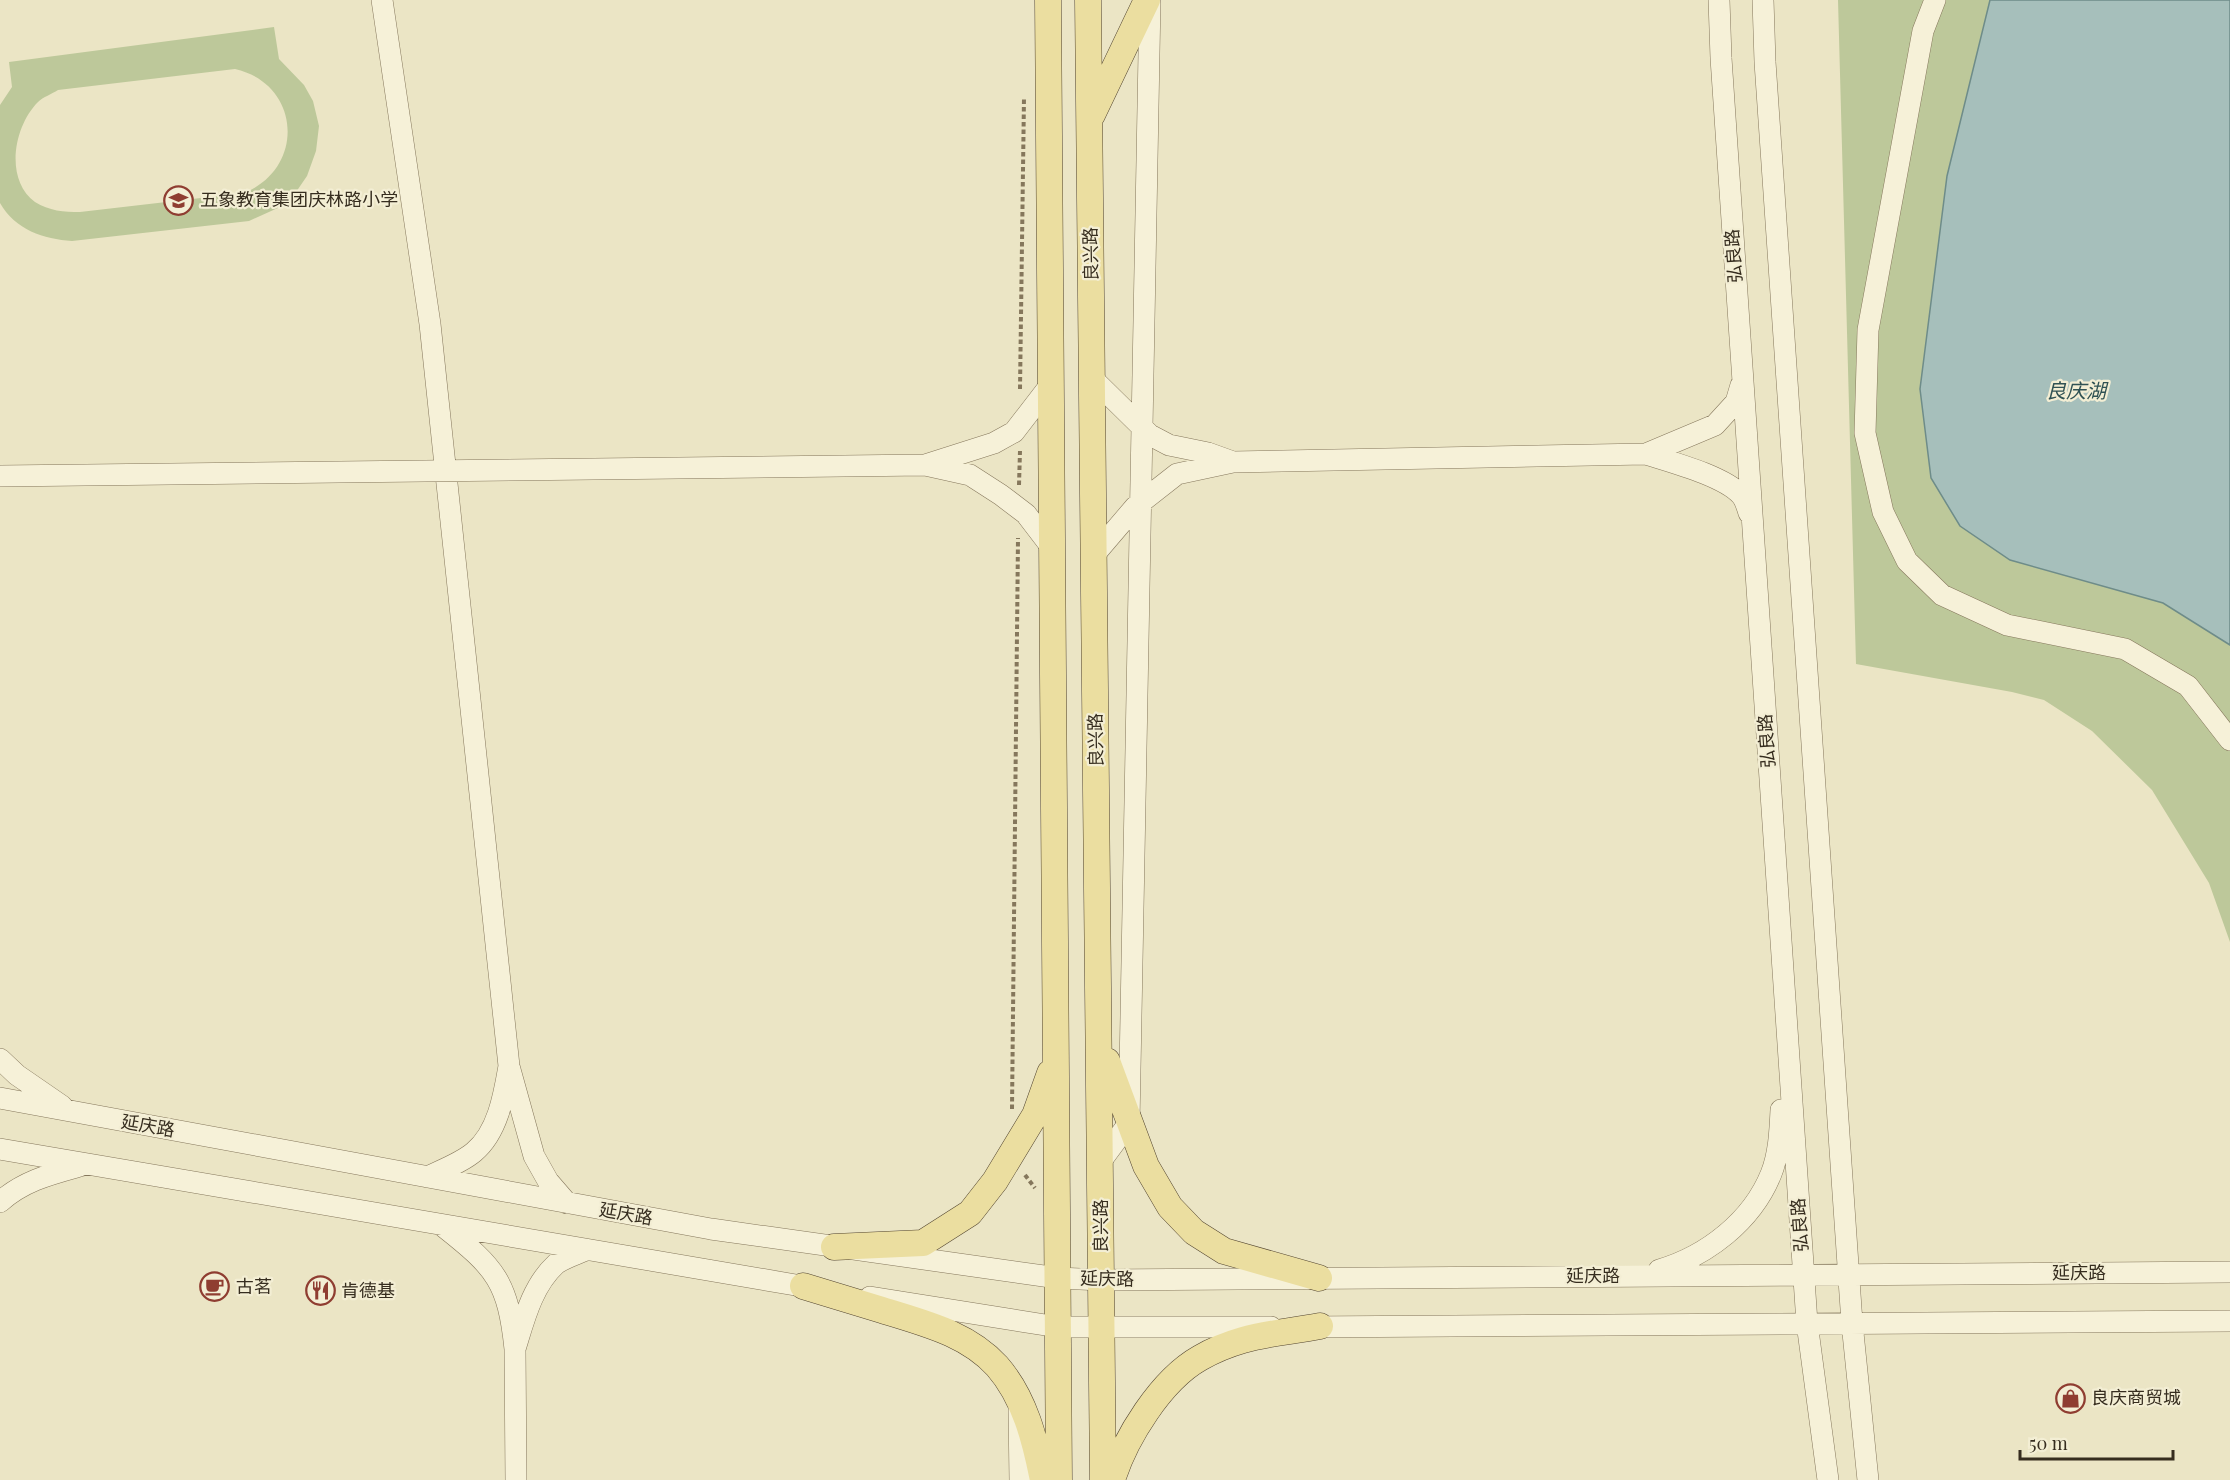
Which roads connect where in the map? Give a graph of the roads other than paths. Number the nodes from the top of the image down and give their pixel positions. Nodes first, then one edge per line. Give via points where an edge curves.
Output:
1 (382, 0) edge
2 (1048, 0) edge
3 (1088, 0) edge
4 (1148, 0) edge
5 (1719, 0) edge
6 (1763, 0) edge
7 (1935, 0) edge
8 (1089, 121) junction
9 (1092, 378) junction
10 (1742, 378) junction
11 (1051, 384) junction
12 (1142, 427) junction
13 (1646, 454) junction
14 (1233, 462) junction
15 (925, 465) junction
16 (446, 471) junction
17 (0, 476) edge
18 (1140, 503) junction
19 (1752, 520) junction
20 (1052, 548) junction
21 (1094, 555) junction
22 (2230, 740) edge
23 (1787, 1038) junction
24 (1099, 1039) junction
25 (1056, 1056) junction
26 (0, 1059) edge
27 (509, 1066) junction
28 (0, 1098) edge
29 (70, 1111) junction
30 (1129, 1123) junction
31 (0, 1149) edge
32 (1101, 1161) junction
33 (88, 1164) junction
34 (427, 1177) junction
35 (0, 1202) edge
36 (567, 1203) junction
37 (441, 1225) junction
38 (834, 1247) junction
39 (586, 1250) junction
40 (2230, 1272) edge
41 (1849, 1274) junction
42 (1803, 1275) junction
43 (1639, 1276) junction
44 (1058, 1278) junction
45 (1319, 1278) junction
46 (1102, 1280) junction
47 (803, 1286) junction
48 (2230, 1321) edge
49 (1807, 1323) junction
50 (1852, 1323) junction
51 (1320, 1326) junction
52 (1058, 1327) junction
53 (1102, 1328) junction
54 (515, 1349) junction
55 (1019, 1400) junction
56 (516, 1480) edge
57 (1020, 1480) edge
58 (1043, 1480) edge
59 (1059, 1480) edge
60 (1103, 1480) edge
61 (1112, 1480) edge
62 (1828, 1480) edge
63 (1868, 1480) edge

1 - 16 street via 430,324
2 - 11 main road
3 - 8 main road, 良兴路
4 - 8 main road
4 - 12 street
5 - 10 street, 弘良路
6 - 41 street
7 - 22 street via 1923,30 1868,330 1865,433 1883,512 1907,561 1942,595 2007,625 2125,649 2188,686
8 - 9 main road, 良兴路
9 - 12 street
9 - 21 main road, 良兴路
10 - 13 street via 1736,402 1715,425
10 - 19 street, 弘良路
11 - 15 street via 1014,432 994,443
11 - 20 main road
12 - 14 street via 1169,446
12 - 18 street
13 - 14 street
13 - 19 street via 1695,469 1726,485 1742,496
14 - 18 street via 1177,474
15 - 16 street
15 - 20 street via 970,475 1026,514
16 - 17 street
16 - 27 street
18 - 21 street
18 - 30 street
19 - 23 street, 弘良路
20 - 25 main road
21 - 24 main road, 良兴路
23 - 42 street, 弘良路
23 - 43 street via 1779,1144 1771,1173 1757,1200 1711,1247 1680,1264
24 - 30 main road
24 - 32 main road, 良兴路
25 - 38 main road via 1035,1115 1011,1157 970,1213 923,1243
25 - 44 main road
26 - 29 street
27 - 34 street via 498,1115 489,1134 474,1152
27 - 36 street via 534,1156
28 - 29 street, 延庆路
29 - 34 street, 延庆路
30 - 32 street
30 - 45 main road via 1146,1166 1170,1207 1194,1232 1224,1251
31 - 33 street
32 - 46 main road, 良兴路
33 - 35 street via 45,1175 13,1190
33 - 37 street
34 - 36 street, 延庆路
36 - 38 street, 延庆路
37 - 39 street
37 - 54 street via 478,1254 499,1280 511,1316
38 - 44 street, 延庆路
39 - 47 street
39 - 54 street via 557,1263 541,1284 529,1305
40 - 41 street, 延庆路
41 - 42 street, 延庆路
41 - 50 street
42 - 43 street, 延庆路
42 - 49 street, 弘良路
43 - 45 street, 延庆路
44 - 46 street, 延庆路
44 - 52 main road
45 - 46 street, 延庆路
46 - 53 main road, 良兴路
47 - 52 street
47 - 55 main road via 939,1328 973,1346 997,1366
48 - 50 street
49 - 50 street
49 - 51 street
49 - 62 street, 弘良路
50 - 63 street
51 - 53 street
51 - 61 main road via 1243,1340 1199,1358 1167,1385 1137,1427
52 - 53 street
52 - 59 main road
53 - 60 main road, 良兴路
54 - 56 street
55 - 57 street
55 - 58 main road via 1035,1439

